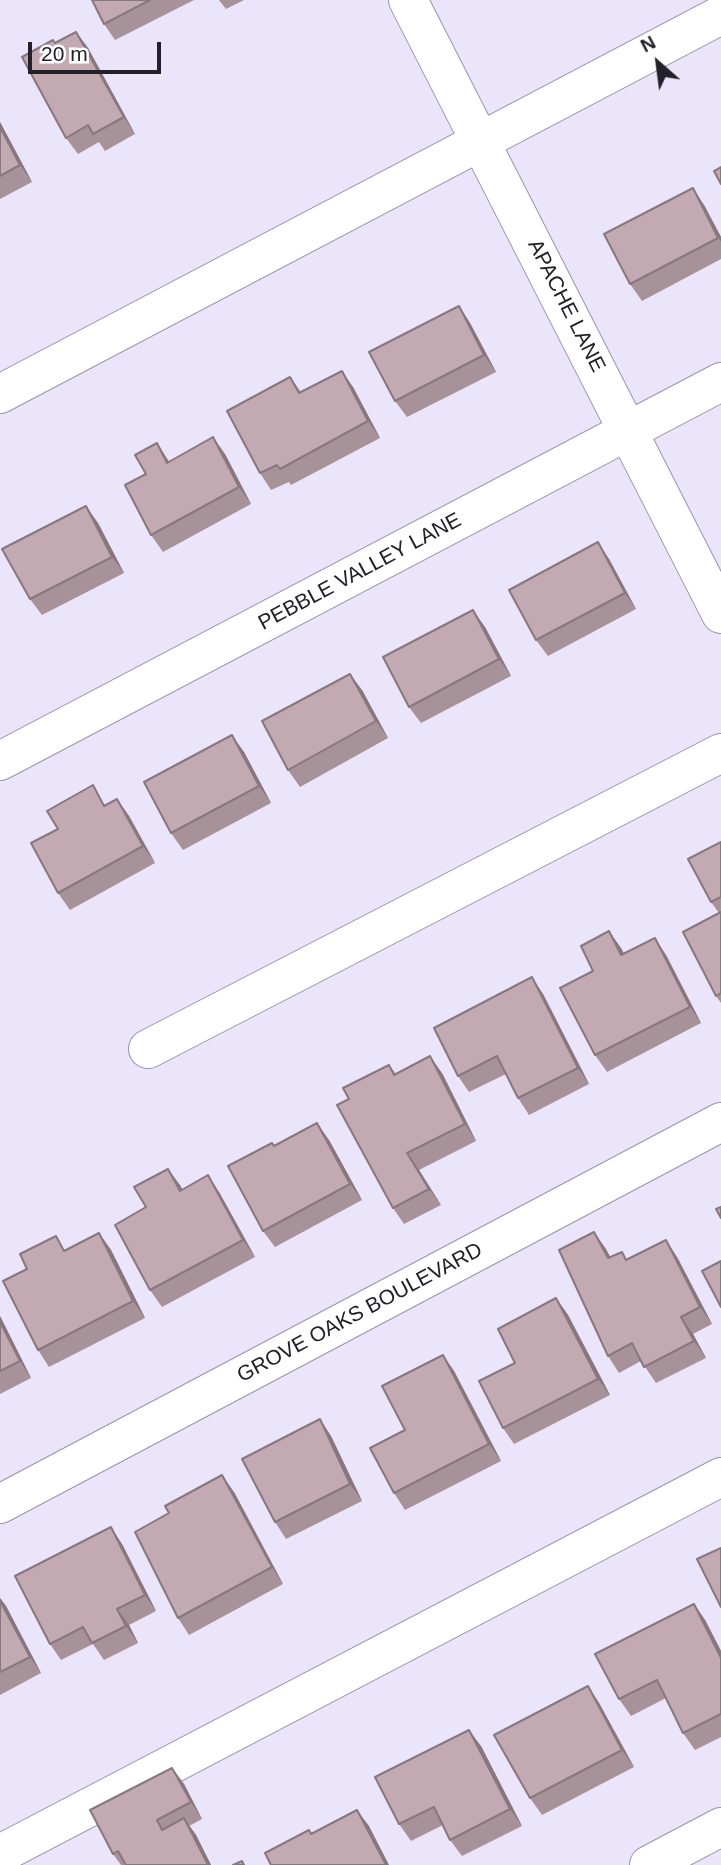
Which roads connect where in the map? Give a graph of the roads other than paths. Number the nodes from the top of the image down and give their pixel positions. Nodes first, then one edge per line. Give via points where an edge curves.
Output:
1 (408, 0) edge
2 (721, 15) edge
3 (481, 140) junction
4 (721, 383) edge
5 (0, 394) edge
6 (629, 431) junction
7 (721, 614) edge
8 (721, 753) edge
9 (0, 761) edge
10 (148, 1049) dead end
11 (721, 1122) edge
12 (721, 1476) edge
13 (0, 1504) edge
14 (721, 1827) edge
15 (0, 1854) edge
16 (649, 1865) edge

1 - 3 street, APACHE LANE
2 - 3 street
3 - 5 street
3 - 6 street, APACHE LANE
4 - 6 street, PEBBLE VALLEY LANE
6 - 7 street, APACHE LANE
6 - 9 street, PEBBLE VALLEY LANE
8 - 10 street
11 - 13 street, GROVE OAKS BOULEVARD
12 - 15 street
14 - 16 street

